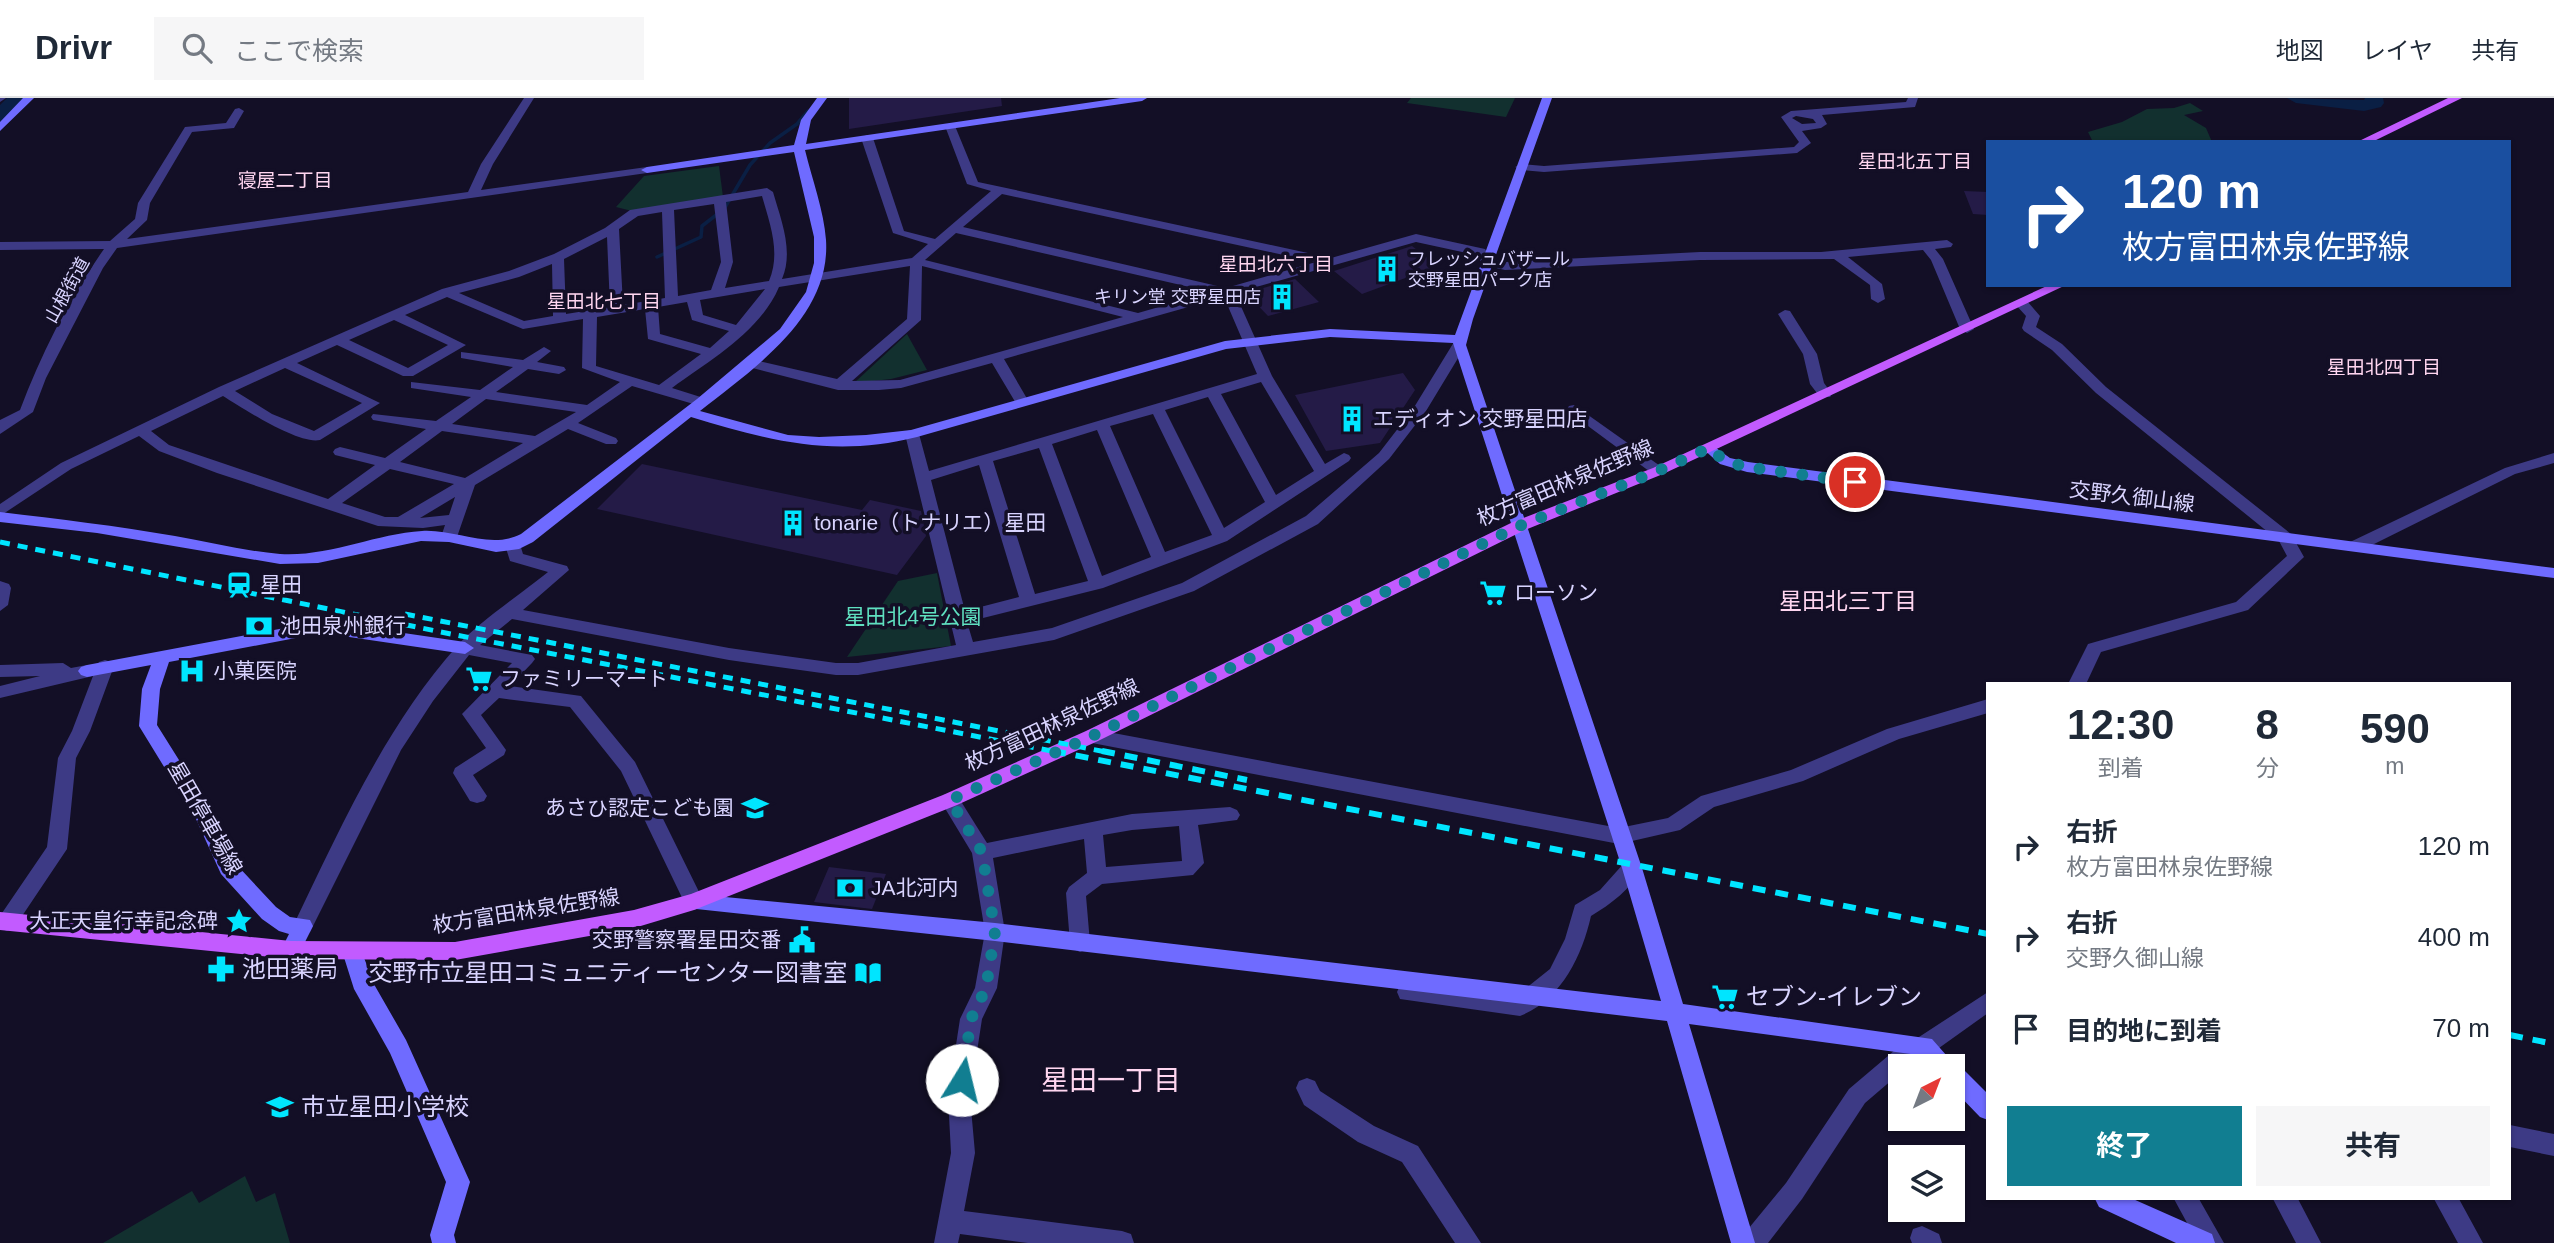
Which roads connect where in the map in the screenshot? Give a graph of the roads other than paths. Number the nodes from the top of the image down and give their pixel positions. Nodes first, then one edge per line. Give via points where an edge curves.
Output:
1 (29, 98) edge
2 (520, 98) edge
3 (529, 98) edge
4 (537, 98) edge
5 (822, 98) edge
6 (1142, 98) edge
7 (1547, 98) edge
8 (1913, 98) edge
9 (2457, 98) edge
10 (1107, 101) edge
11 (239, 111) dead end
12 (1806, 113) junction
13 (950, 125) junction
14 (1793, 125) junction
15 (0, 128) edge
16 (867, 138) junction
17 (2366, 140) edge
18 (799, 148) junction
19 (487, 164) junction
20 (1521, 167) junction
21 (1000, 190) junction
22 (473, 194) junction
23 (720, 200) junction
24 (668, 208) junction
25 (613, 228) junction
26 (954, 229) junction
27 (937, 243) junction
28 (1947, 244) dead end
29 (113, 245) junction
30 (0, 246) edge
31 (1926, 246) junction
32 (1837, 255) junction
33 (558, 257) junction
34 (916, 261) junction
35 (1487, 262) junction
36 (1336, 263) junction
37 (816, 277) junction
38 (777, 283) junction
39 (2056, 287) edge
40 (447, 292) junction
41 (1228, 292) junction
42 (717, 293) junction
43 (693, 297) junction
44 (1878, 299) dead end
45 (672, 301) junction
46 (651, 304) junction
47 (2022, 304) junction
48 (617, 310) junction
49 (590, 314) junction
50 (1785, 314) dead end
51 (393, 316) junction
52 (1141, 317) junction
53 (560, 319) junction
54 (1967, 329) junction
55 (739, 330) junction
56 (337, 340) junction
57 (1248, 341) junction
58 (1460, 342) junction
59 (544, 351) dead end
60 (710, 352) junction
61 (467, 355) dead end
62 (996, 358) junction
63 (285, 363) junction
64 (750, 363) junction
65 (526, 364) junction
66 (559, 370) dead end
67 (1265, 376) junction
68 (631, 380) junction
69 (416, 385) dead end
70 (838, 386) junction
71 (662, 389) junction
72 (224, 390) junction
73 (1212, 391) junction
74 (484, 394) junction
75 (1825, 394) junction
76 (702, 402) junction
77 (1022, 402) junction
78 (1157, 408) junction
79 (1574, 409) dead end
80 (590, 410) junction
81 (689, 412) junction
82 (378, 417) dead end
83 (567, 424) junction
84 (1102, 424) junction
85 (439, 426) junction
86 (0, 430) edge
87 (140, 430) junction
88 (912, 434) junction
89 (611, 441) dead end
90 (1044, 441) junction
91 (537, 442) junction
92 (1709, 448) junction
93 (340, 452) dead end
94 (1344, 458) dead end
95 (2554, 458) edge
96 (985, 459) junction
97 (386, 464) junction
98 (1658, 471) junction
99 (1322, 472) junction
100 (923, 477) junction
101 (468, 483) junction
102 (331, 504) junction
103 (1274, 505) junction
104 (0, 511) edge
105 (0, 517) edge
106 (454, 519) junction
107 (402, 522) junction
108 (1519, 526) junction
109 (449, 537) junction
110 (1221, 537) junction
111 (2285, 538) junction
112 (513, 545) junction
113 (2354, 547) junction
114 (1161, 561) junction
115 (2554, 573) edge
116 (1097, 584) junction
117 (0, 587) edge
118 (1029, 602) junction
119 (0, 605) edge
120 (510, 613) junction
121 (959, 618) junction
122 (465, 648) junction
123 (966, 650) junction
124 (162, 658) junction
125 (96, 668) junction
126 (0, 671) edge
127 (2073, 682) edge
128 (495, 691) junction
129 (0, 692) edge
130 (1986, 707) edge
131 (1092, 736) junction
132 (477, 796) dead end
133 (950, 800) junction
134 (1230, 815) dead end
135 (1187, 817) junction
136 (1093, 830) junction
137 (1619, 836) junction
138 (982, 852) junction
139 (1632, 868) junction
140 (1097, 876) junction
141 (694, 902) junction
142 (2, 925) edge
143 (303, 926) junction
144 (995, 932) junction
145 (1080, 943) junction
146 (291, 950) junction
147 (352, 951) junction
148 (1408, 992) dead end
149 (1531, 997) junction
150 (1986, 1002) edge
151 (1676, 1013) junction
152 (1920, 1046) junction
153 (1930, 1054) edge
154 (1965, 1086) edge
155 (1307, 1088) dead end
156 (1986, 1107) edge
157 (2511, 1136) edge
158 (2554, 1145) edge
159 (2109, 1200) edge
160 (2187, 1200) edge
161 (2286, 1200) edge
162 (2447, 1200) edge
163 (948, 1232) edge
164 (444, 1243) edge
165 (1122, 1243) edge
166 (1469, 1243) edge
167 (1743, 1243) edge
168 (1753, 1243) edge
169 (2203, 1243) edge
170 (2212, 1243) edge
171 (2308, 1243) edge
172 (2471, 1243) edge

1 - 15 street
2 - 19 street
3 - 19 street
4 - 19 street via 506,145
5 - 18 street via 806,120
6 - 10 street
7 - 20 street
8 - 12 street via 1911,105
9 - 17 main road
10 - 13 street
11 - 29 street, 山根街道 via 230,126 189,129 144,203 141,220
12 - 14 street via 1788,115
12 - 14 street via 1817,116 1822,124 1810,128
13 - 16 street
13 - 21 street via 973,184
14 - 20 street via 1805,143 1797,150
16 - 18 street
16 - 27 street via 899,233
18 - 22 street
18 - 37 street via 820,237
19 - 22 street
20 - 35 street
21 - 26 street
21 - 36 street
22 - 29 street
23 - 24 street
23 - 38 street via 767,192 781,251
23 - 42 street via 727,262
24 - 25 street via 634,213
24 - 45 street
25 - 33 street
25 - 48 street
26 - 27 street
26 - 41 street
27 - 34 street
28 - 31 street
29 - 30 street
29 - 86 street, 山根街道 via 39,378 26,412
31 - 32 street
31 - 54 street via 1937,259
32 - 35 street via 1700,256 1505,266
32 - 44 street via 1876,284
33 - 40 street
33 - 53 street
34 - 37 street
34 - 52 street
34 - 70 street via 914,320
35 - 36 street via 1481,253 1416,238
35 - 58 street
36 - 41 street
37 - 38 street
37 - 64 street via 812,292 785,332
38 - 42 street
38 - 55 street
39 - 47 main road, 枚方富田林泉佐野線
40 - 51 street
40 - 53 street via 523,325
41 - 52 street
41 - 57 street
42 - 43 street
43 - 45 street
43 - 55 street via 696,317
45 - 46 street
46 - 48 street
46 - 60 street via 653,336
47 - 54 main road, 枚方富田林泉佐野線
47 - 111 street via 2033,316 2029,328
48 - 49 street
49 - 53 street
49 - 68 street via 589,368
50 - 75 street via 1810,354 1817,384
51 - 56 street
51 - 56 street via 459,345 408,373
52 - 62 street
54 - 75 main road, 枚方富田林泉佐野線
55 - 60 street
56 - 63 street
57 - 58 street via 1330,333
57 - 67 street
57 - 77 street
58 - 108 street
58 - 123 street via 1419,411 1384,456 1311,520 1188,587 1054,635
59 - 65 street
60 - 71 street
61 - 65 street
62 - 70 street via 901,384
62 - 77 street
63 - 72 street
63 - 72 street via 373,403 315,437 267,417
64 - 70 street
64 - 76 street
65 - 66 street
65 - 74 street
67 - 73 street
67 - 99 street
68 - 71 street
68 - 80 street
69 - 74 street
71 - 76 street
72 - 87 street
73 - 78 street
73 - 103 street
74 - 80 street
74 - 85 street
75 - 92 main road, 枚方富田林泉佐野線
76 - 81 street
77 - 88 street
78 - 84 street
78 - 110 street
79 - 98 street
80 - 83 street
81 - 88 street via 787,439 834,442
81 - 112 street
82 - 85 street
83 - 89 street
83 - 91 street
84 - 90 street
84 - 114 street
85 - 91 street
85 - 97 street
87 - 102 street via 164,447 222,470
87 - 104 street via 66,466
88 - 100 street
90 - 96 street
90 - 116 street
91 - 101 street
92 - 98 main road, 枚方富田林泉佐野線
92 - 111 street, 交野久御山線 via 1725,461 1747,467
93 - 97 street
94 - 99 street
95 - 113 street via 2510,471
96 - 100 street
96 - 118 street
97 - 101 street
97 - 102 street
98 - 108 main road, 枚方富田林泉佐野線
99 - 103 street
100 - 121 street
101 - 106 street
101 - 107 street
102 - 107 street via 384,522
103 - 110 street
105 - 109 street via 97,528 279,559 318,558 421,536
106 - 107 street
106 - 109 street
108 - 131 main road, 枚方富田林泉佐野線
108 - 137 street
109 - 112 street via 496,547
110 - 114 street
111 - 113 street, 交野久御山線
111 - 127 street via 2296,557 2242,606 2094,648
112 - 120 street via 516,557 561,570
113 - 115 street, 交野久御山線
114 - 116 street
116 - 118 street
117 - 119 street
118 - 121 street
120 - 122 street
120 - 123 street via 836,669
121 - 123 street
122 - 124 street via 322,627
122 - 128 street via 526,659
122 - 143 street via 393,747
124 - 125 street
124 - 143 street, 星田停車場線 via 151,689 148,726 204,816 229,868 269,913 286,925
125 - 126 street
125 - 129 street
125 - 142 street via 81,731 67,758 57,849
128 - 132 street via 471,714 497,750 462,774
128 - 141 street via 575,701 628,766
130 - 137 street via 1893,734 1796,776 1708,801 1674,825
131 - 133 main road, 枚方富田林泉佐野線
131 - 137 street
133 - 138 street
133 - 141 main road, 枚方富田林泉佐野線
134 - 135 street
135 - 136 street
135 - 140 street via 1194,863 1186,869
136 - 138 street
136 - 140 street
137 - 139 street
138 - 144 street
139 - 149 street via 1607,896 1582,911 1575,940 1557,976
139 - 151 street
140 - 145 street via 1076,893
141 - 144 street
141 - 147 main road, 枚方富田林泉佐野線 via 634,919 455,951
142 - 146 main road, 枚方富田林泉佐野線
143 - 146 street
144 - 145 street
144 - 163 street via 986,988 971,1019 959,1097 963,1153
145 - 149 street
146 - 147 main road, 枚方富田林泉佐野線
147 - 164 street via 365,989 398,1047 458,1182 442,1235
148 - 149 street via 1520,1006
149 - 151 street
150 - 152 street
151 - 152 street
151 - 167 street
152 - 153 street
152 - 168 street via 1857,1097
154 - 156 street
155 - 166 street via 1312,1098 1366,1134 1410,1154
157 - 158 street
159 - 169 street
160 - 170 street
161 - 171 street
162 - 172 street
163 - 165 street

